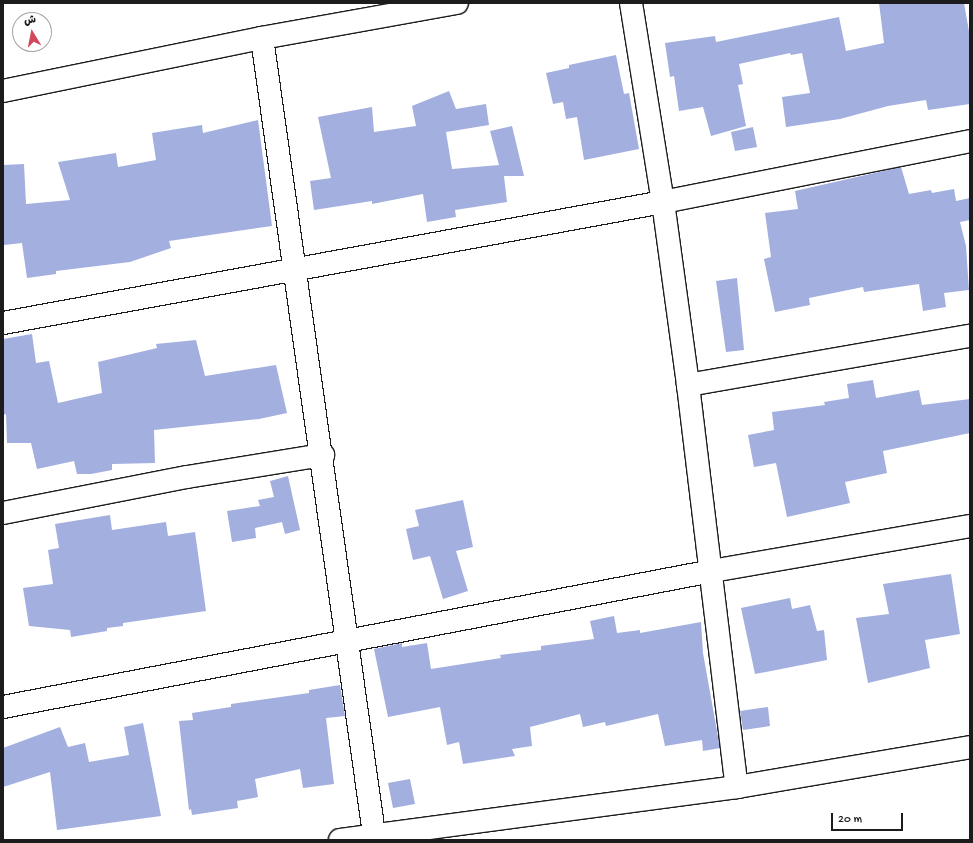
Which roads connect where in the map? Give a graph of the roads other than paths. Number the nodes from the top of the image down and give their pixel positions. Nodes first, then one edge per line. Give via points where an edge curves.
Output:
1 (457, 3) edge
2 (631, 3) edge
3 (262, 38) junction
4 (3, 91) edge
5 (970, 141) edge
6 (663, 202) junction
7 (297, 271) junction
8 (3, 323) edge
9 (970, 336) edge
10 (688, 385) junction
11 (323, 455) junction
12 (3, 513) edge
13 (970, 526) edge
14 (712, 571) junction
15 (347, 640) junction
16 (3, 707) edge
17 (970, 747) edge
18 (737, 787) junction
19 (446, 833) edge
20 (374, 834) junction
21 (340, 840) edge

1 - 3 street
2 - 6 street
3 - 4 street
3 - 7 street
5 - 6 street
6 - 7 street
6 - 10 street
7 - 8 street
7 - 11 street
9 - 10 street
10 - 14 street
11 - 12 street
11 - 15 street
13 - 14 street
14 - 15 street
14 - 18 street
15 - 16 street
15 - 20 street
17 - 18 street
18 - 19 street
19 - 20 street
20 - 21 street

